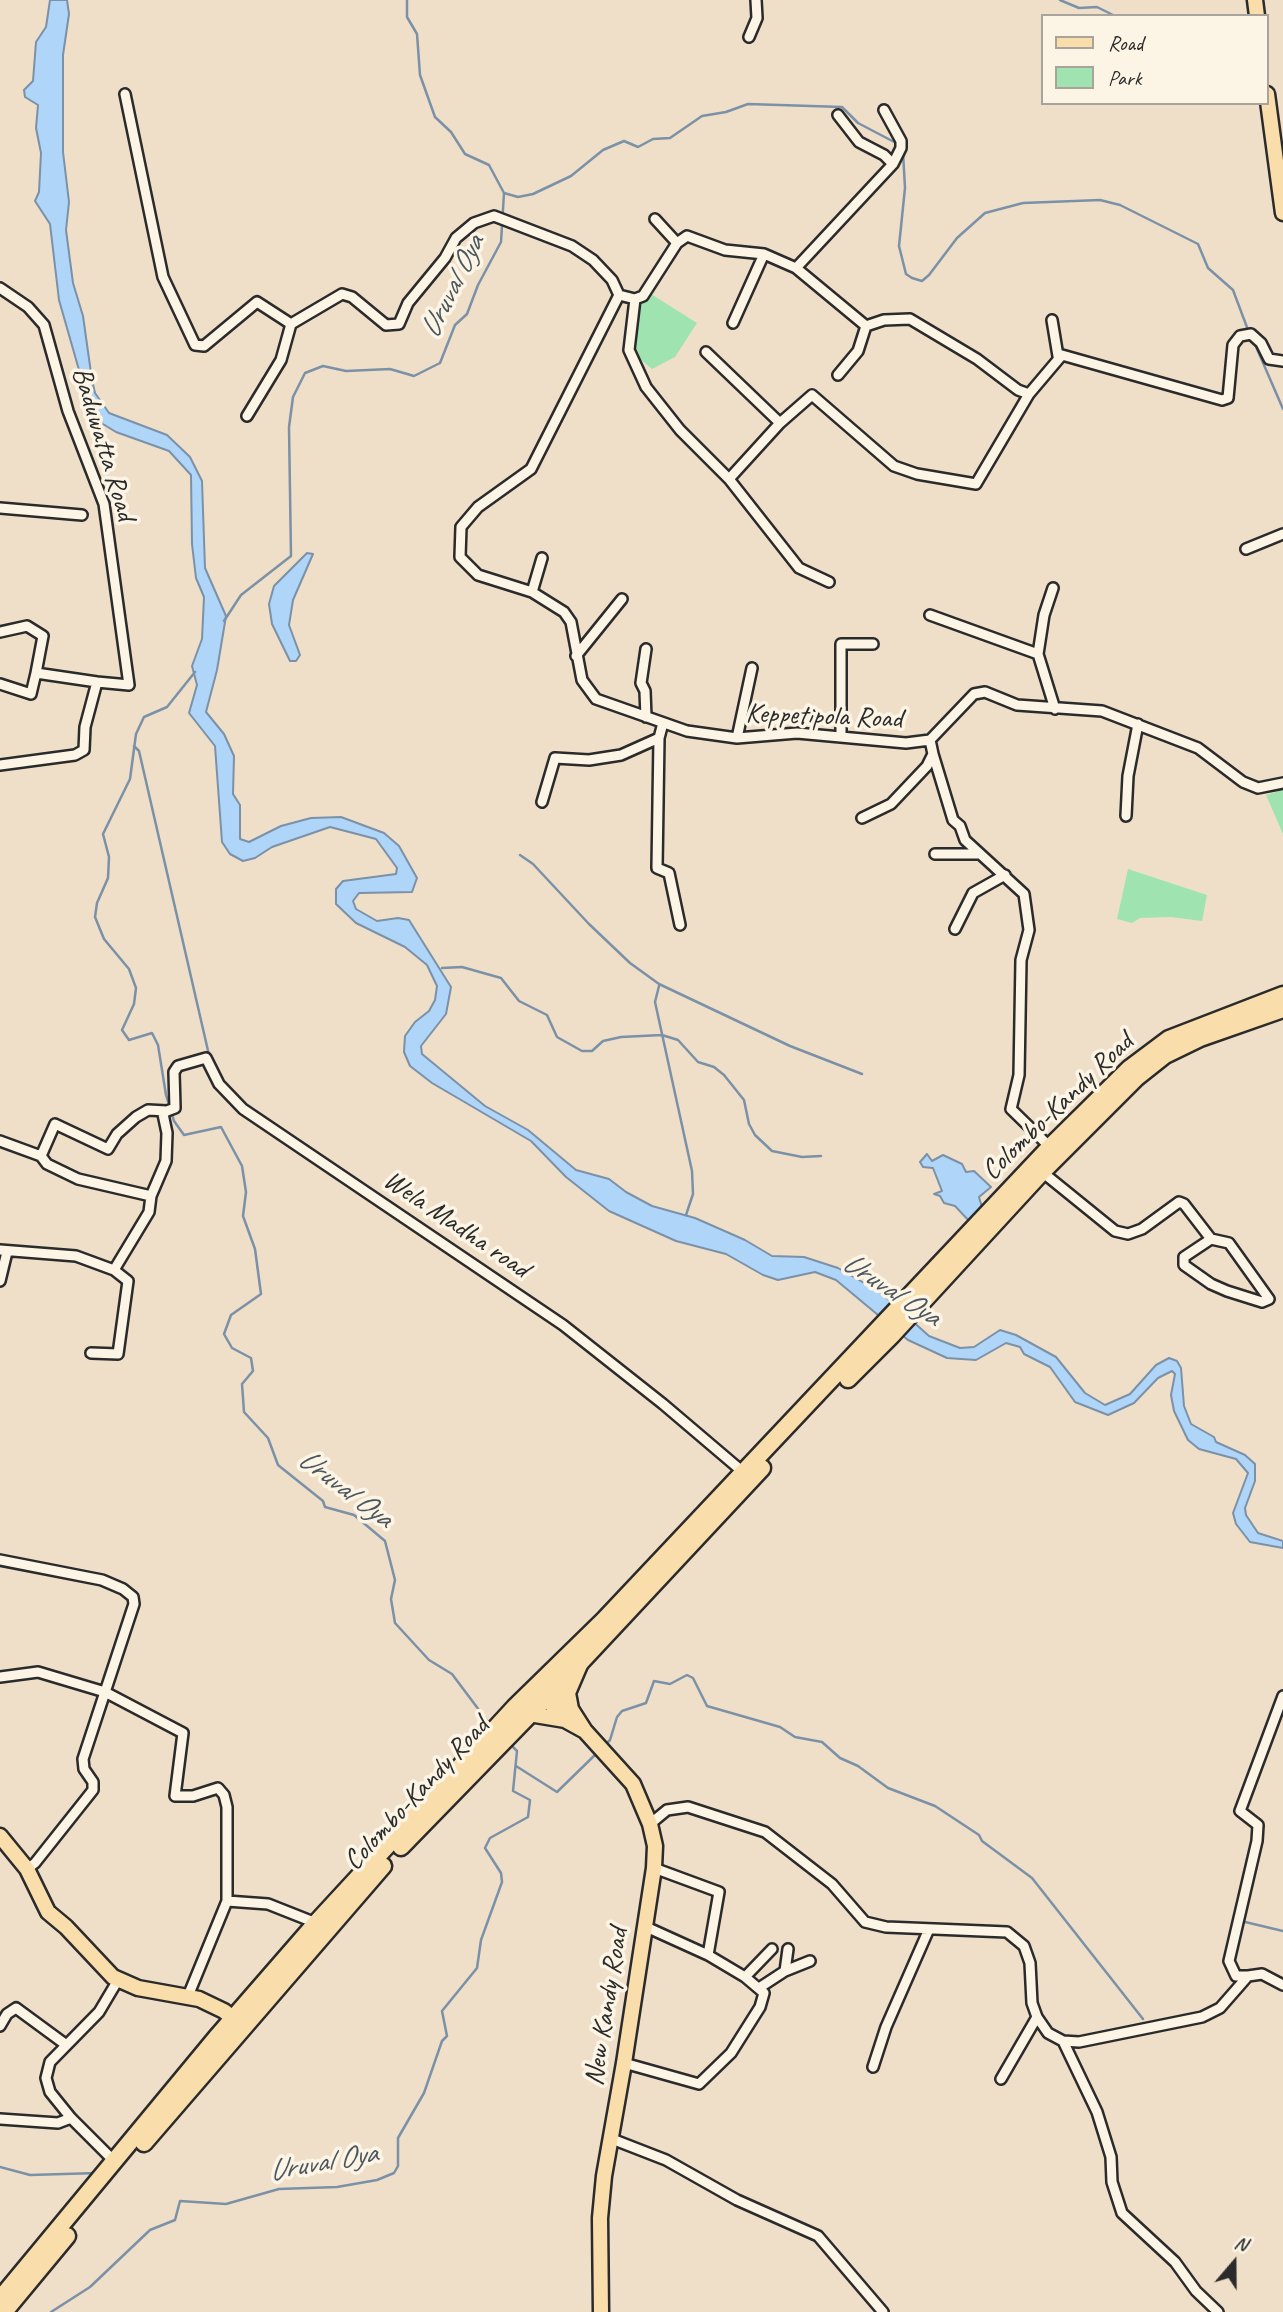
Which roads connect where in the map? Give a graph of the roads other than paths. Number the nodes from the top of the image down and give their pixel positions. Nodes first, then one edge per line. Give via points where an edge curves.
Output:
1 (756, 0) edge
2 (749, 37) dead end
3 (125, 94) dead end
4 (1268, 105) edge
5 (884, 110) dead end
6 (838, 115) dead end
7 (893, 164) junction
8 (1283, 214) edge
9 (655, 219) dead end
10 (677, 243) junction
11 (764, 254) junction
12 (796, 268) junction
13 (0, 288) edge
14 (618, 295) junction
15 (635, 299) junction
16 (1052, 320) dead end
17 (733, 323) dead end
18 (291, 324) junction
19 (866, 326) junction
20 (706, 352) dead end
21 (1058, 356) junction
22 (1283, 361) edge
23 (838, 375) dead end
24 (1029, 394) junction
25 (247, 416) dead end
26 (780, 424) junction
27 (729, 479) junction
28 (0, 508) edge
29 (82, 515) dead end
30 (1283, 534) edge
31 (1246, 549) dead end
32 (542, 558) dead end
33 (829, 582) dead end
34 (1053, 588) dead end
35 (532, 592) junction
36 (622, 599) dead end
37 (930, 615) dead end
38 (0, 632) edge
39 (873, 644) dead end
40 (646, 649) dead end
41 (1038, 654) junction
42 (576, 656) junction
43 (752, 668) dead end
44 (36, 673) junction
45 (96, 681) junction
46 (0, 684) edge
47 (1055, 709) junction
48 (646, 716) junction
49 (663, 723) junction
50 (1138, 724) junction
51 (841, 736) junction
52 (659, 738) junction
53 (737, 738) junction
54 (930, 740) junction
55 (933, 754) junction
56 (0, 765) edge
57 (1283, 783) edge
58 (542, 802) dead end
59 (1126, 816) dead end
60 (862, 817) dead end
61 (935, 854) dead end
62 (977, 854) junction
63 (1005, 876) junction
64 (680, 925) dead end
65 (955, 929) dead end
66 (1283, 995) edge
67 (1283, 1009) edge
68 (171, 1110) junction
69 (0, 1141) edge
70 (1050, 1147) junction
71 (41, 1156) junction
72 (1038, 1169) junction
73 (151, 1196) junction
74 (1211, 1239) junction
75 (4, 1251) edge
76 (114, 1270) junction
77 (0, 1281) edge
78 (90, 1353) dead end
79 (786, 1435) junction
80 (743, 1472) junction
81 (0, 1560) edge
82 (580, 1663) junction
83 (0, 1677) edge
84 (543, 1690) junction
85 (104, 1692) junction
86 (1283, 1696) edge
87 (568, 1714) junction
88 (519, 1717) junction
89 (474, 1761) junction
90 (650, 1824) junction
91 (0, 1836) edge
92 (654, 1868) junction
93 (27, 1869) junction
94 (227, 1901) junction
95 (316, 1923) junction
96 (644, 1926) junction
97 (929, 1929) junction
98 (772, 1949) dead end
99 (788, 1949) dead end
100 (708, 1955) junction
101 (810, 1961) dead end
102 (785, 1971) junction
103 (1248, 1976) junction
104 (745, 1977) junction
105 (118, 1980) junction
106 (1283, 1984) edge
107 (759, 1988) junction
108 (188, 1996) junction
109 (1037, 2017) junction
110 (237, 2022) junction
111 (0, 2026) edge
112 (1063, 2041) junction
113 (65, 2044) junction
114 (624, 2063) junction
115 (873, 2067) dead end
116 (1002, 2080) dead end
117 (71, 2118) junction
118 (0, 2119) edge
119 (611, 2139) junction
120 (115, 2162) junction
121 (0, 2299) edge
122 (4, 2312) edge
123 (601, 2312) edge
124 (883, 2312) edge
125 (1219, 2312) edge

1 - 2 street via 757,18
3 - 18 street via 163,277 195,345 204,346 257,302
4 - 8 main road
5 - 7 street via 901,141
6 - 7 street via 859,142
7 - 12 street
9 - 10 street
10 - 11 street via 687,236 697,237 725,250
10 - 15 street via 643,296
11 - 12 street
11 - 17 street
12 - 19 street
13 - 45 street, Baduwatta Road via 44,325 75,434 104,504 129,685
14 - 15 street
14 - 18 street via 593,260 572,246 501,217 474,223 456,238 408,303 399,324 386,325 342,294
14 - 35 street, Keppetipola Road via 531,469 478,507 461,527 460,557 478,575
15 - 27 street via 629,349 646,387 680,430
16 - 21 street
18 - 25 street via 281,360
19 - 23 street via 858,351
19 - 24 street via 910,319
20 - 26 street
21 - 22 street via 1222,400 1228,398 1233,345 1240,336 1251,334 1269,359
21 - 24 street
24 - 26 street via 976,484 894,466 812,395
26 - 27 street
27 - 33 street via 799,568
28 - 29 street, Baduwatta Road
30 - 31 street
32 - 35 street
34 - 41 street
35 - 42 street, Keppetipola Road via 564,612 571,622
36 - 42 street
37 - 41 street
38 - 44 street via 27,626 43,636
39 - 51 street via 841,644
40 - 48 street via 641,683
41 - 47 street
42 - 48 street, Keppetipola Road via 582,680 596,699
43 - 53 street
44 - 45 street
44 - 46 street via 31,694
45 - 56 street via 84,750
47 - 50 street, Keppetipola Road via 1102,710
47 - 54 street, Keppetipola Road via 1017,705 985,692 974,694
48 - 49 street, Keppetipola Road
49 - 52 street
49 - 53 street, Keppetipola Road
50 - 57 street, Keppetipola Road via 1198,748 1243,782 1258,788
50 - 59 street
51 - 53 street, Keppetipola Road via 797,733
51 - 54 street, Keppetipola Road via 906,743
52 - 58 street via 621,755 589,760 555,758
52 - 64 street via 657,868 669,873
54 - 55 street
55 - 60 street via 891,804
55 - 62 street via 953,820
61 - 62 street
62 - 63 street
63 - 65 street via 973,893
63 - 70 street via 1024,894 1029,930 1021,960 1019,1075 1011,1109
66 - 70 highway, Colombo-Kandy Road via 1169,1039 1129,1069
67 - 72 highway, Colombo-Kandy Road via 1166,1055
68 - 71 street via 148,1110 136,1117 108,1149 55,1124
68 - 73 street via 163,1114 166,1161
68 - 80 street, Wela Madha road via 178,1066 206,1058 219,1084 243,1109 563,1325
69 - 71 street
70 - 72 highway, Colombo-Kandy Road
71 - 73 street via 47,1164 78,1179
72 - 74 street via 1115,1231 1128,1234 1142,1229 1180,1202
72 - 79 highway, Colombo-Kandy Road
73 - 76 street via 149,1212
74 - 74 street via 1229,1243 1269,1299 1248,1299 1227,1291 1184,1265 1184,1256
75 - 76 street via 76,1256
75 - 77 street
76 - 78 street via 128,1281 118,1354
79 - 80 highway, Colombo-Kandy Road
79 - 82 highway, Colombo-Kandy Road
80 - 84 highway, Colombo-Kandy Road
81 - 85 street via 102,1580 133,1597
82 - 84 highway, Colombo-Kandy Road
82 - 87 main road via 568,1693
83 - 85 street via 38,1672
84 - 87 main road, New Kandy Road
84 - 88 highway, Colombo-Kandy Road
85 - 93 street via 83,1759 93,1790
85 - 94 street via 183,1733 175,1796 218,1788 224,1795 228,1807
86 - 103 street via 1240,1811 1258,1825 1257,1841 1228,1961 1236,1976
87 - 88 main road
87 - 90 main road, New Kandy Road via 633,1784
88 - 89 highway, Colombo-Kandy Road
89 - 95 highway, Colombo-Kandy Road
89 - 110 highway, Colombo-Kandy Road
90 - 92 main road, New Kandy Road
90 - 97 street via 667,1810 688,1807 743,1823 765,1832 832,1885 865,1922
91 - 93 main road
92 - 96 main road, New Kandy Road
92 - 100 street via 719,1892
93 - 105 main road via 48,1912
94 - 95 street via 268,1904
94 - 108 street
95 - 110 highway, Colombo-Kandy Road
96 - 100 street
96 - 114 main road, New Kandy Road
97 - 109 street via 1007,1932 1024,1946 1030,1963
97 - 115 street
98 - 104 street
99 - 102 street
100 - 104 street
101 - 102 street
102 - 107 street
103 - 106 street via 1262,1974
103 - 112 street via 1220,2008 1202,2017 1079,2042
104 - 107 street
105 - 108 main road
105 - 113 street via 99,2012
107 - 114 street via 764,1993 753,2019 731,2053 699,2084
108 - 110 main road via 211,2004
109 - 112 street via 1048,2033
109 - 116 street
110 - 120 highway, Colombo-Kandy Road
110 - 122 highway, Colombo-Kandy Road
111 - 113 street via 16,2008
112 - 125 street via 1097,2112 1122,2213 1175,2262
113 - 117 street via 50,2062 46,2078 50,2092
114 - 119 main road, New Kandy Road
117 - 118 street via 58,2123
117 - 120 street
119 - 123 main road, New Kandy Road via 600,2218
119 - 124 street via 666,2160 737,2200 818,2236
120 - 121 highway, Colombo-Kandy Road

